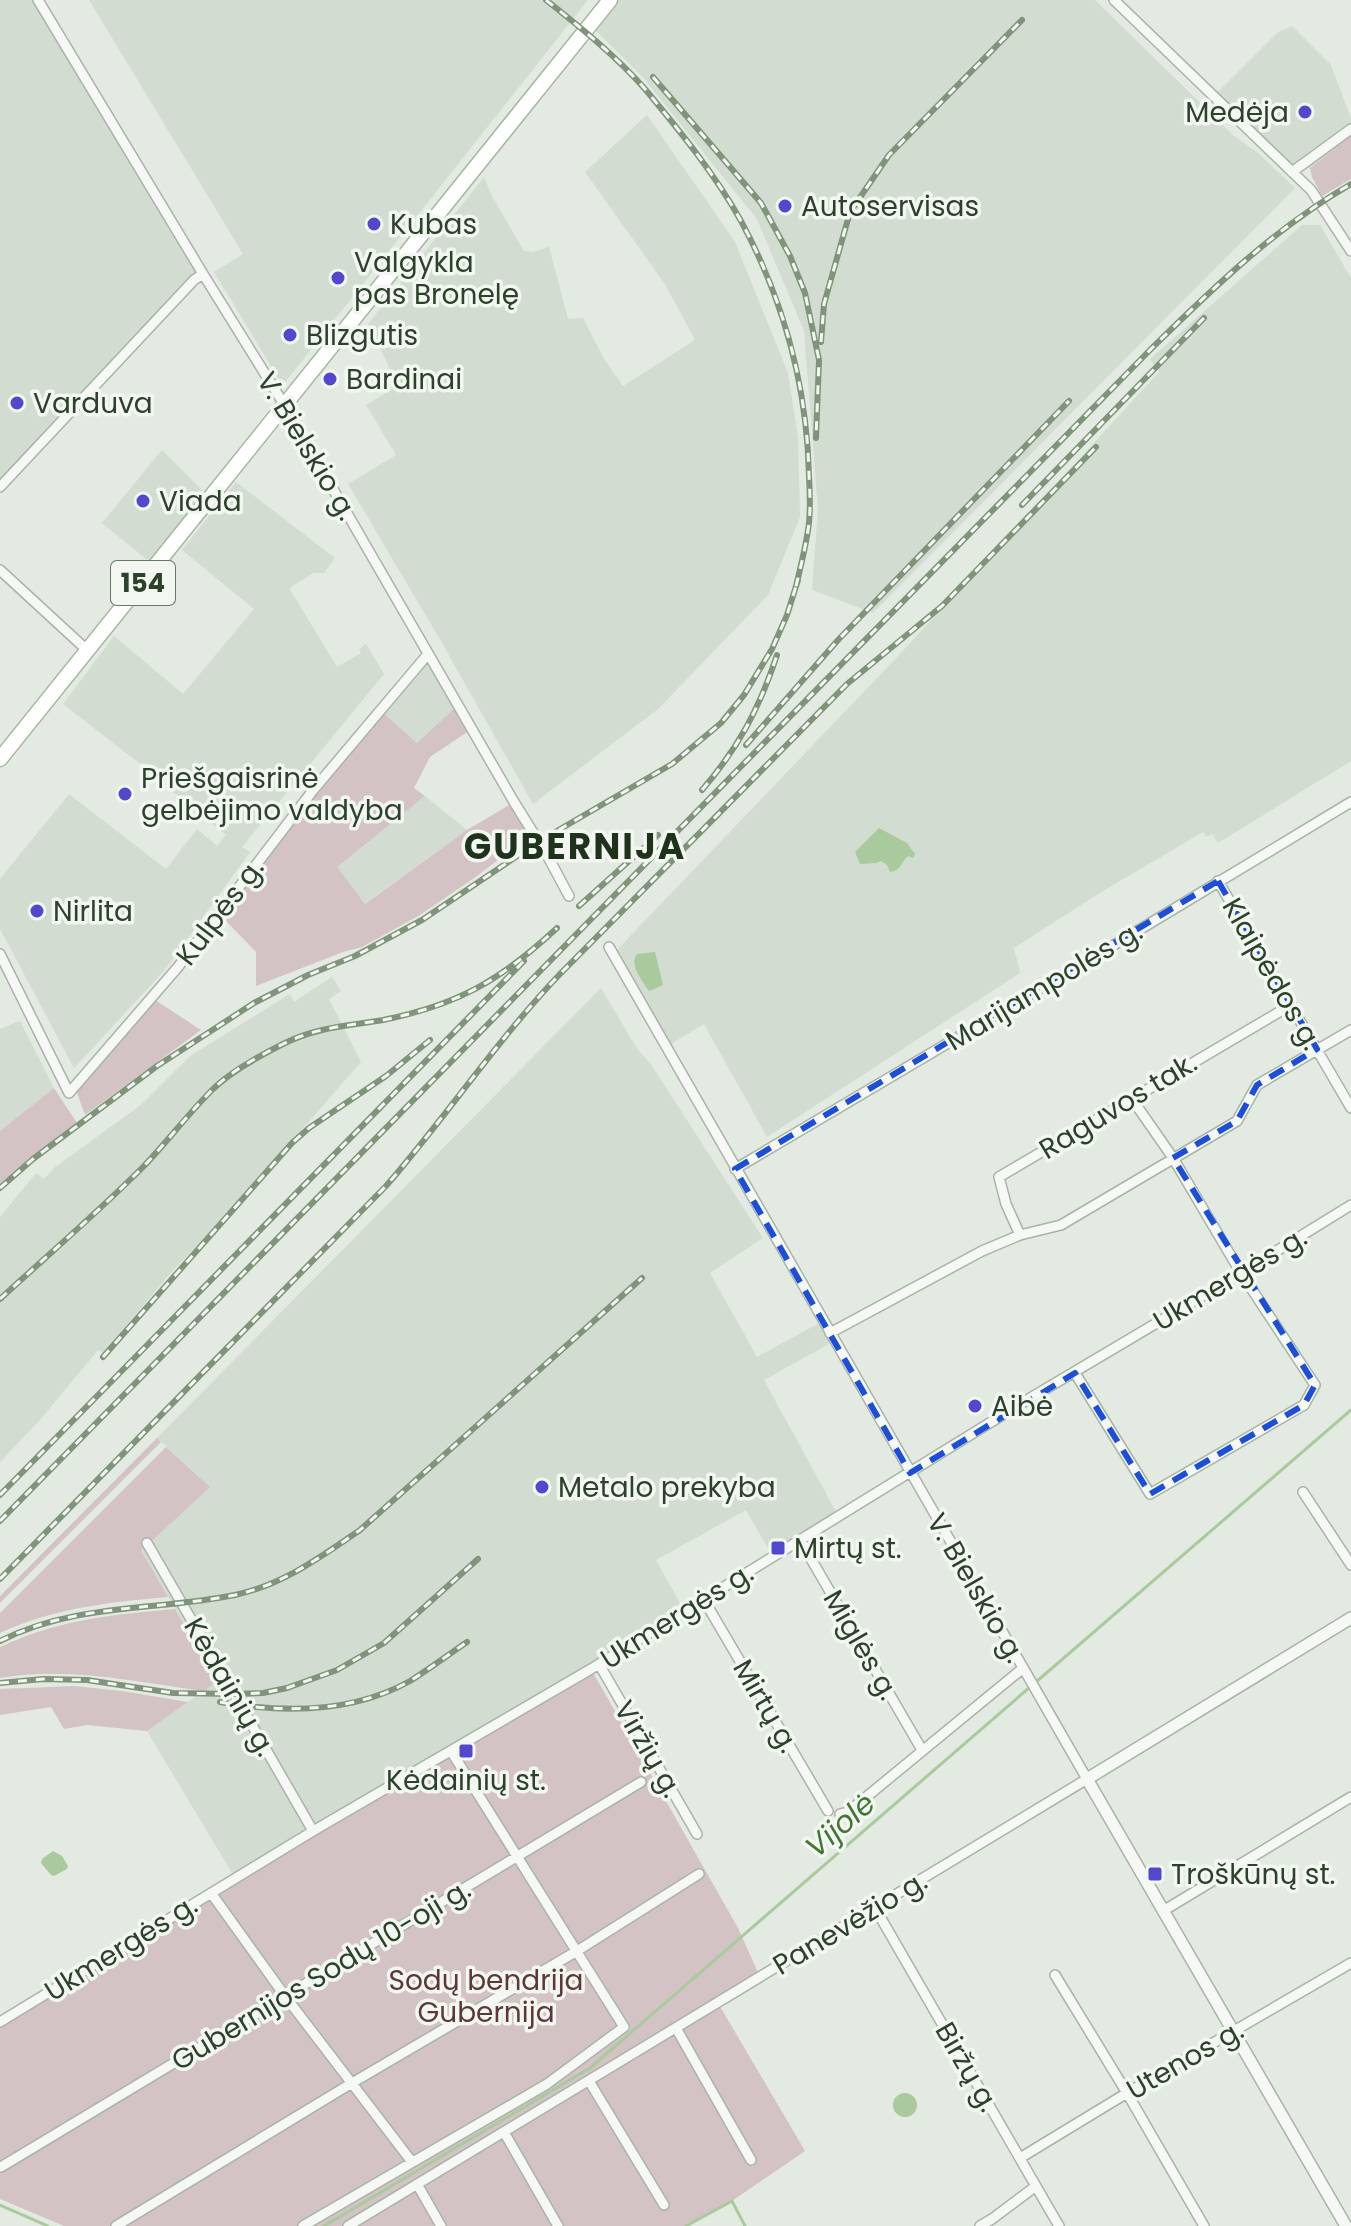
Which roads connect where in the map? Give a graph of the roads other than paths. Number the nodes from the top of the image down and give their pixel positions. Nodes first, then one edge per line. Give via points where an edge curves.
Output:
1 (38, 0) edge
2 (610, 0) edge
3 (1114, 0) edge
4 (1351, 129) edge
5 (1292, 172) junction
6 (1351, 251) edge
7 (203, 274) junction
8 (285, 406) junction
9 (0, 487) edge
10 (0, 570) edge
11 (88, 651) junction
12 (428, 654) junction
13 (0, 759) edge
14 (1351, 802) edge
15 (1218, 881) junction
16 (569, 896) dead end
17 (609, 947) dead end
18 (0, 954) edge
19 (1291, 1005) junction
20 (1351, 1030) edge
21 (1317, 1049) junction
22 (1132, 1099) junction
23 (1351, 1108) edge
24 (1173, 1158) junction
25 (735, 1169) junction
26 (1351, 1205) edge
27 (1020, 1235) junction
28 (1241, 1273) junction
29 (830, 1333) junction
30 (1075, 1373) junction
31 (910, 1473) junction
32 (1303, 1492) dead end
33 (800, 1540) junction
34 (147, 1543) dead end
35 (1351, 1565) edge
36 (704, 1600) junction
37 (1351, 1618) edge
38 (599, 1664) junction
39 (1022, 1669) junction
40 (922, 1750) junction
41 (451, 1751) junction
42 (1087, 1779) junction
43 (641, 1782) dead end
44 (1351, 1797) edge
45 (828, 1811) dead end
46 (844, 1813) dead end
47 (313, 1831) junction
48 (697, 1834) dead end
49 (518, 1856) junction
50 (699, 1874) dead end
51 (211, 1893) junction
52 (875, 1908) junction
53 (1163, 1911) junction
54 (577, 1951) junction
55 (1351, 1963) edge
56 (1055, 1975) dead end
57 (285, 1996) junction
58 (0, 2022) edge
59 (676, 2028) junction
60 (1234, 2032) junction
61 (589, 2081) junction
62 (352, 2083) junction
63 (1127, 2093) junction
64 (504, 2132) junction
65 (1020, 2158) junction
66 (751, 2160) dead end
67 (412, 2162) junction
68 (1, 2167) edge
69 (417, 2184) junction
70 (1036, 2186) junction
71 (664, 2205) dead end
72 (116, 2226) edge
73 (303, 2226) edge
74 (348, 2226) edge
75 (441, 2226) edge
76 (558, 2226) edge
77 (980, 2226) edge
78 (1059, 2226) edge
79 (1204, 2226) edge
80 (1346, 2226) edge

1 - 7 street, V. Bielskio g.
2 - 8 main road, 154
3 - 5 street
4 - 5 street
5 - 6 street via 1311,190
7 - 8 street, V. Bielskio g.
7 - 9 street
8 - 11 main road, 154
8 - 12 street, V. Bielskio g.
10 - 11 street
11 - 13 main road, 154
12 - 16 street, V. Bielskio g.
12 - 18 street, Kulpės g. via 314,789 178,967 69,1093
14 - 15 street, Marijampolės g.
15 - 19 street, Klaipėdos g.
15 - 25 street, Marijampolės g.
17 - 25 street, V. Bielskio g.
19 - 21 street, Klaipėdos g.
19 - 22 street, Raguvos tak.
20 - 21 street
21 - 23 street, Klaipėdos g.
21 - 24 street via 1257,1085 1237,1121
22 - 24 street
22 - 27 street, Raguvos tak. via 999,1177
24 - 27 street via 1061,1225
24 - 28 street
25 - 29 street, V. Bielskio g.
26 - 28 street, Ukmergės g.
27 - 29 street
28 - 30 street, Ukmergės g.
28 - 30 street via 1315,1385 1304,1405 1277,1422 1150,1494
29 - 31 street, V. Bielskio g.
30 - 31 street, Ukmergės g.
31 - 33 street, Ukmergės g.
31 - 39 street, V. Bielskio g.
32 - 35 street
33 - 36 street, Ukmergės g.
33 - 40 street, Miglės g.
34 - 47 street, Kėdainių g.
36 - 38 street, Ukmergės g.
36 - 45 street, Mirtų g.
37 - 42 street, Panevėžio g.
38 - 41 street, Ukmergės g.
38 - 48 street, Viržių g.
39 - 40 street
39 - 42 street, V. Bielskio g.
40 - 46 street
41 - 47 street, Ukmergės g.
41 - 49 street
42 - 52 street, Panevėžio g.
42 - 53 street, V. Bielskio g.
43 - 49 street, Gubernijos Sodų 10-oji g.
44 - 53 street
47 - 51 street, Ukmergės g.
49 - 54 street
49 - 57 street, Gubernijos Sodų 10-oji g.
50 - 54 street
51 - 57 street
51 - 58 street, Ukmergės g.
52 - 59 street, Panevėžio g.
52 - 65 street, Biržų g.
53 - 60 street, V. Bielskio g.
54 - 62 street
54 - 67 street via 624,2027 547,2084
55 - 60 street, Utenos g.
56 - 63 street
57 - 62 street
57 - 68 street, Gubernijos Sodų 10-oji g.
59 - 61 street, Panevėžio g.
59 - 66 street
60 - 63 street, Utenos g.
60 - 80 street, V. Bielskio g.
61 - 64 street, Panevėžio g.
61 - 71 street
62 - 67 street
62 - 72 street
63 - 65 street, Utenos g.
63 - 79 street
64 - 69 street, Panevėžio g.
64 - 76 street
65 - 70 street, Biržų g.
67 - 73 street
69 - 74 street, Panevėžio g.
69 - 75 street
70 - 77 street
70 - 78 street, Biržų g.

